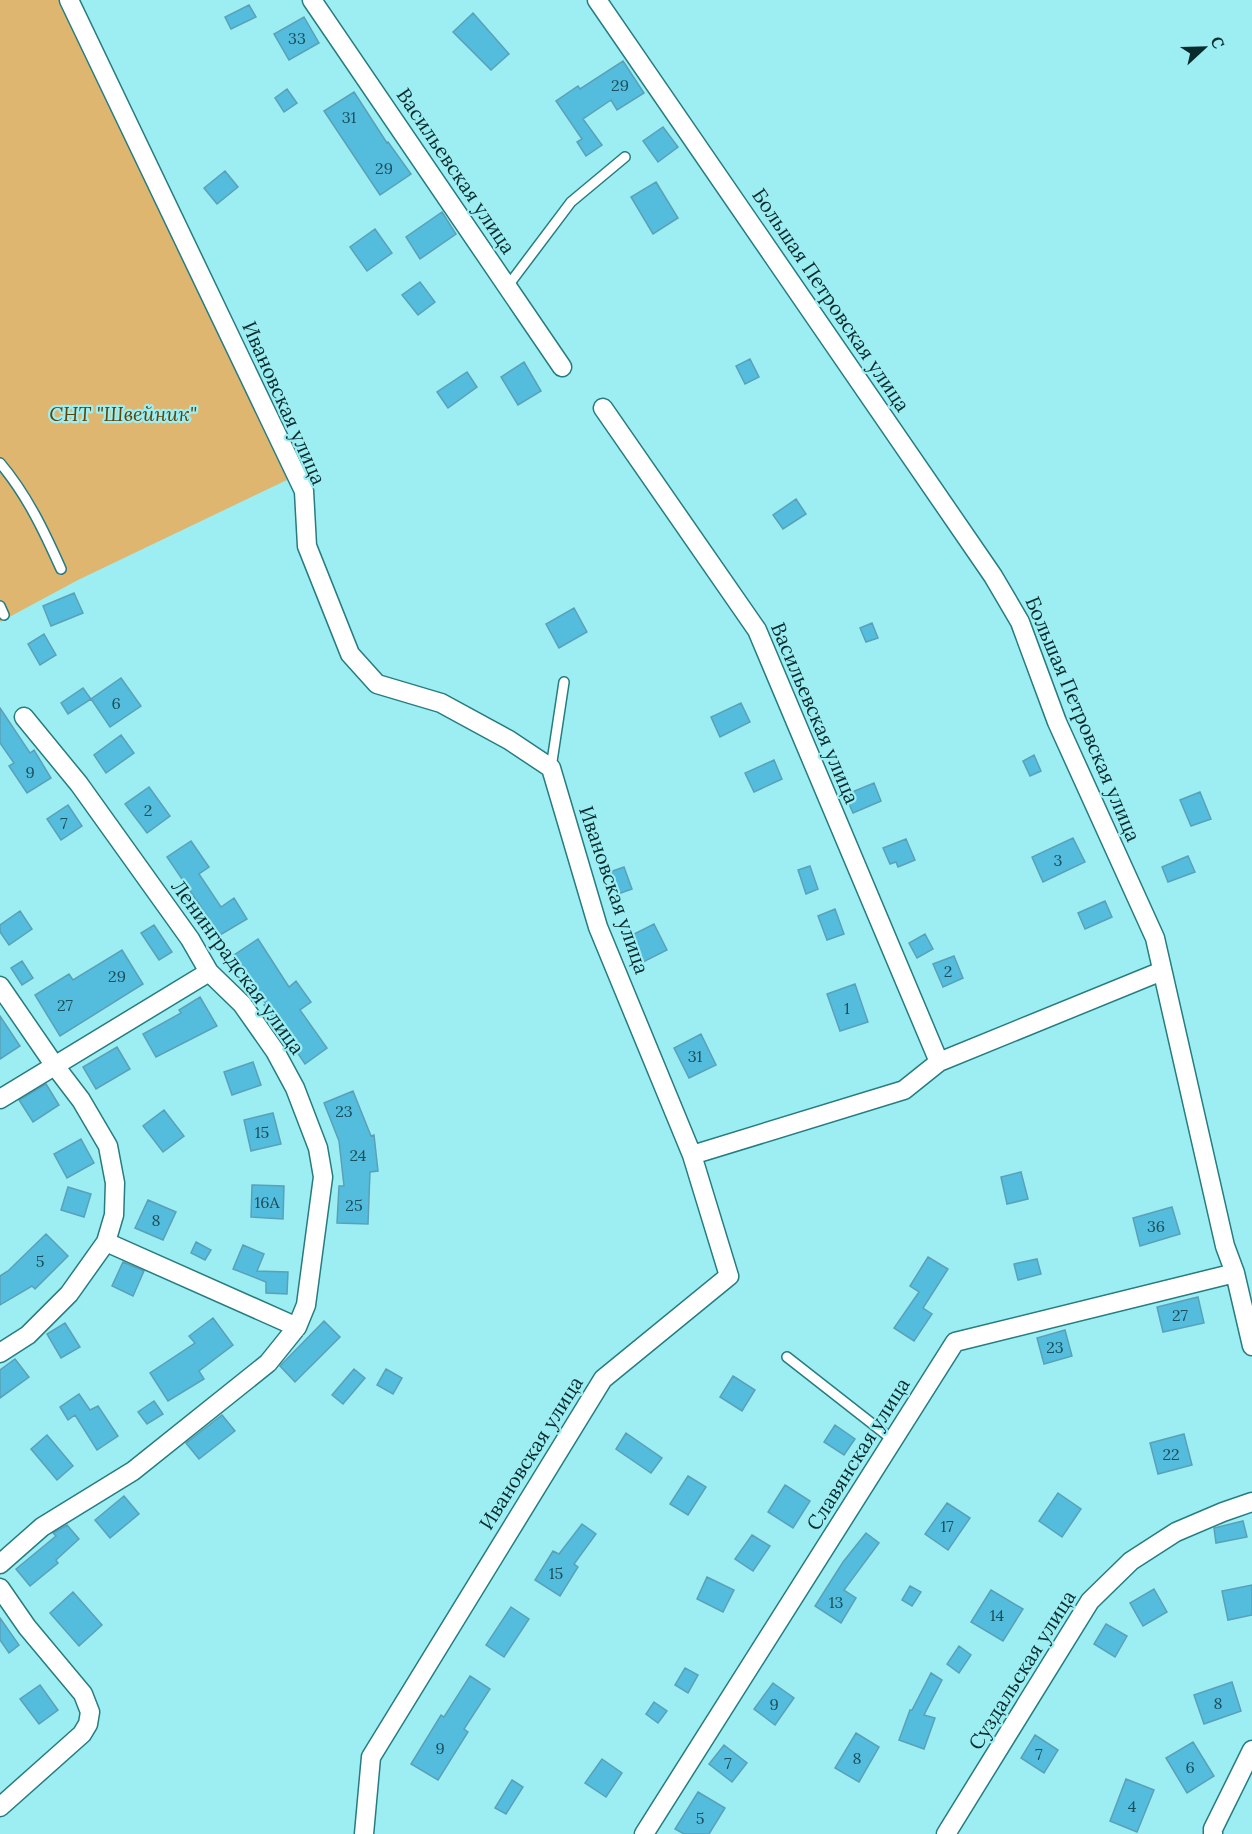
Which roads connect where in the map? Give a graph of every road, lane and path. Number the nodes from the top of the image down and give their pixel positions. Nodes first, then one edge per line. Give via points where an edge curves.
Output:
1 (69, 0) edge
2 (312, 0) edge
3 (597, 0) edge
4 (625, 158) dead end
5 (507, 287) junction
6 (562, 367) dead end
7 (603, 408) dead end
8 (0, 463) edge
9 (61, 569) dead end
10 (564, 682) dead end
11 (24, 717) dead end
12 (551, 768) junction
13 (1162, 971) junction
14 (209, 972) junction
15 (0, 986) edge
16 (939, 1062) junction
17 (55, 1066) junction
18 (0, 1099) edge
19 (692, 1155) junction
20 (106, 1242) junction
21 (1235, 1273) junction
22 (297, 1327) junction
23 (1252, 1346) edge
24 (0, 1353) edge
25 (787, 1357) dead end
26 (893, 1440) junction
27 (1252, 1502) edge
28 (0, 1564) edge
29 (0, 1588) edge
30 (1252, 1750) edge
31 (0, 1807) edge
32 (364, 1834) edge
33 (644, 1834) edge
34 (946, 1834) edge
35 (1213, 1834) edge

1 - 12 street, Ивановская улица via 304,491 307,546 350,654 377,684 441,703
2 - 5 street, Васильевская улица
3 - 13 street, Большая Петровская улица via 993,576 1020,622 1057,722 1155,938
4 - 5 lane via 571,202
5 - 6 street, Васильевская улица
7 - 16 street, Васильевская улица via 757,630
8 - 9 lane via 38,518
10 - 12 lane
11 - 14 street, Ленинградская улица via 79,784 190,939
12 - 19 street, Ивановская улица via 598,927
13 - 16 street
13 - 21 street, Большая Петровская улица via 1225,1246
14 - 17 street
14 - 22 street, Ленинградская улица via 242,1004 275,1051 295,1088 318,1148 323,1177 306,1305
15 - 17 street
16 - 19 street via 904,1090
17 - 18 street
17 - 20 street via 108,1146 115,1183 114,1215
19 - 32 street, Ивановская улица via 729,1276 603,1379 371,1757
20 - 22 street
20 - 24 street via 69,1294 27,1335
21 - 23 street, Большая Петровская улица
21 - 26 street, Славянская улица via 955,1342
22 - 28 street, Ленинградская улица via 268,1363 133,1471 42,1527
25 - 26 lane
26 - 33 street, Славянская улица
27 - 34 street, Суздальская улица via 1176,1532 1131,1561 1090,1601
29 - 31 street via 83,1694 90,1712 82,1734
30 - 35 street

